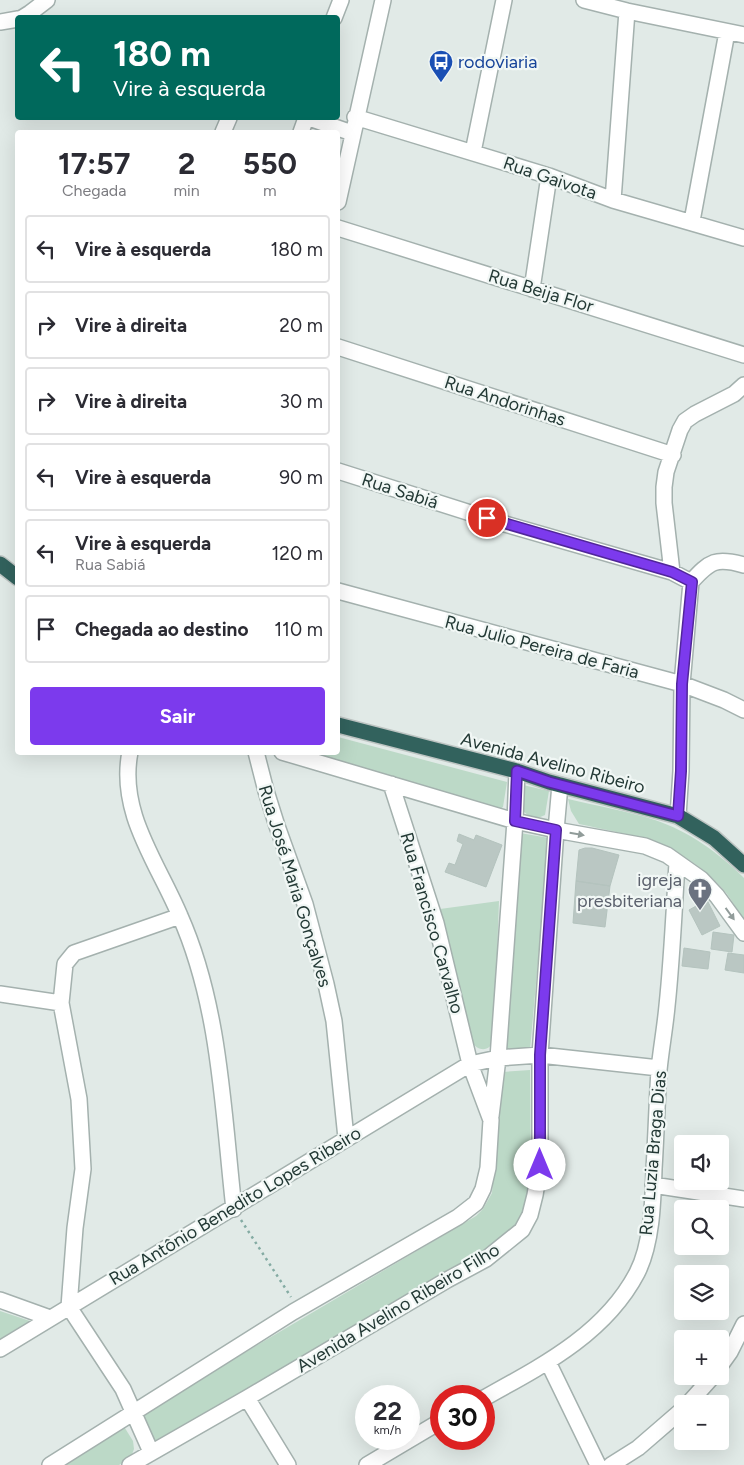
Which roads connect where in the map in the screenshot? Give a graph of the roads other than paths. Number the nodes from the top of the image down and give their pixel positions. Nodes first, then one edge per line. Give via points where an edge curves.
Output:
1 (47, 0) edge
2 (341, 0) edge
3 (383, 0) edge
4 (504, 0) edge
5 (584, 0) edge
6 (627, 11) junction
7 (27, 15) edge
8 (335, 15) edge
9 (15, 20) edge
10 (0, 22) edge
11 (727, 32) junction
12 (744, 35) edge
13 (356, 117) junction
14 (314, 120) edge
15 (352, 133) junction
16 (473, 152) junction
17 (549, 176) junction
18 (340, 192) edge
19 (613, 200) junction
20 (692, 222) junction
21 (340, 229) edge
22 (744, 238) edge
23 (532, 289) junction
24 (340, 348) edge
25 (744, 355) edge
26 (744, 385) edge
27 (673, 455) junction
28 (340, 472) edge
29 (0, 564) edge
30 (744, 565) edge
31 (672, 572) junction
32 (15, 576) edge
33 (692, 582) junction
34 (340, 592) edge
35 (682, 684) junction
36 (744, 710) edge
37 (340, 726) edge
38 (130, 755) edge
39 (257, 755) edge
40 (292, 755) edge
41 (517, 771) junction
42 (391, 784) junction
43 (560, 785) junction
44 (678, 816) junction
45 (515, 821) junction
46 (556, 830) junction
47 (677, 863) junction
48 (744, 865) edge
49 (180, 916) junction
50 (744, 933) edge
51 (0, 994) edge
52 (61, 1004) junction
53 (540, 1055) junction
54 (498, 1058) junction
55 (470, 1064) junction
56 (659, 1068) junction
57 (491, 1120) junction
58 (346, 1138) junction
59 (653, 1185) junction
60 (744, 1199) edge
61 (234, 1209) junction
62 (0, 1300) edge
63 (69, 1308) junction
64 (50, 1318) junction
65 (744, 1324) edge
66 (0, 1349) edge
67 (729, 1353) edge
68 (548, 1362) junction
69 (705, 1385) edge
70 (495, 1392) edge
71 (696, 1395) edge
72 (247, 1398) junction
73 (132, 1412) junction
74 (674, 1417) edge
75 (430, 1427) edge
76 (151, 1452) junction
77 (133, 1464) edge
78 (50, 1465) edge
79 (288, 1465) edge
80 (366, 1465) edge
81 (598, 1465) edge
82 (611, 1465) edge

1 - 7 street
2 - 8 street
3 - 13 street
4 - 16 street
5 - 6 street
6 - 11 street
6 - 19 street
9 - 10 street
11 - 12 street
11 - 20 street
13 - 15 street
13 - 16 street, Rua Gaivota
14 - 15 street
15 - 18 street
16 - 17 street, Rua Gaivota
17 - 19 street, Rua Gaivota
17 - 23 street
19 - 20 street, Rua Gaivota
20 - 22 street, Rua Gaivota
21 - 23 street, Rua Beija Flor
23 - 25 street, Rua Beija Flor
24 - 27 street, Rua Andorinhas
26 - 27 street via 685,421
27 - 31 street via 666,472 664,503
28 - 31 street, Rua Sabiá
29 - 32 highway
30 - 33 street via 720,561 706,565
31 - 33 street, Rua Sabiá
33 - 35 street
34 - 35 street, Rua Julio Pereira de Faria
35 - 36 street, Rua Julio Pereira de Faria
35 - 44 street
37 - 41 highway, Avenida Avelino Ribeiro
38 - 49 street via 128,784 132,811
39 - 58 street, Rua José Maria Gonçalves via 277,826 305,904 326,984 334,1021
40 - 42 street
41 - 43 highway, Avenida Avelino Ribeiro
41 - 45 street
42 - 45 street
42 - 55 street, Rua Francisco Carvalho via 436,923
43 - 44 highway, Avenida Avelino Ribeiro
43 - 46 street, Avenida Avelino Ribeiro Filho
44 - 48 highway, Avenida Avelino Ribeiro via 714,838
45 - 46 street
45 - 54 street
46 -> 47 street via 645,846
46 - 53 street, Avenida Avelino Ribeiro Filho
47 -> 50 street via 701,879
47 - 56 street, Rua Luzia Braga Dias via 667,1007
49 - 52 street via 74,953 66,964
49 - 61 street via 207,997
51 - 52 street
52 - 63 street via 79,1099 83,1169
53 - 54 street, Rua Antônio Benedito Lopes Ribeiro
53 - 56 street, Rua Antônio Benedito Lopes Ribeiro
53 - 72 street, Avenida Avelino Ribeiro Filho via 540,1165 536,1195 522,1230 486,1259
54 - 55 street, Rua Antônio Benedito Lopes Ribeiro
54 - 57 street
55 - 57 street
55 - 58 street, Rua Antônio Benedito Lopes Ribeiro
56 - 59 street, Rua Luzia Braga Dias
57 - 73 street via 488,1168 476,1203 458,1217 299,1309
58 - 61 street, Rua Antônio Benedito Lopes Ribeiro
59 - 60 street
59 - 68 street, Rua Luzia Braga Dias via 646,1246 637,1272 601,1320
61 - 63 street, Rua Antônio Benedito Lopes Ribeiro
62 - 64 street
63 - 64 street, Rua Antônio Benedito Lopes Ribeiro
63 - 73 street via 122,1388
64 - 66 street, Rua Antônio Benedito Lopes Ribeiro
65 - 67 street
68 - 70 street, Rua Luzia Braga Dias
68 - 81 street
69 - 71 street
72 - 76 street, Avenida Avelino Ribeiro Filho
72 - 79 street
73 - 76 street
73 - 78 street
74 - 82 street via 638,1448
75 - 80 street
76 - 77 street, Avenida Avelino Ribeiro Filho

